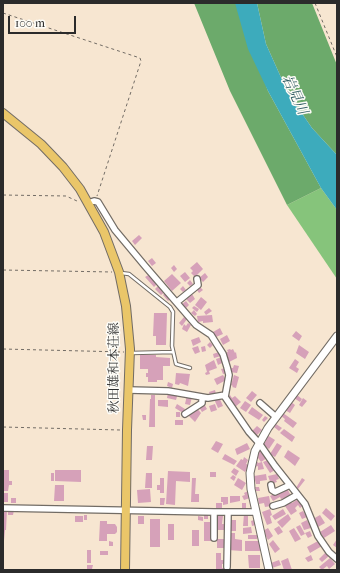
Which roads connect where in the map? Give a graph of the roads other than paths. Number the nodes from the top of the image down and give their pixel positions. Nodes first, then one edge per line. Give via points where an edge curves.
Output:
1 (3, 113) edge
2 (89, 201) junction
3 (119, 272) junction
4 (197, 279) dead end
5 (177, 302) junction
6 (337, 336) edge
7 (130, 352) junction
8 (173, 352) junction
9 (190, 368) dead end
10 (129, 390) junction
11 (225, 395) junction
12 (202, 397) junction
13 (260, 403) dead end
14 (185, 414) dead end
15 (276, 417) junction
16 (259, 443) junction
17 (271, 485) dead end
18 (290, 485) junction
19 (297, 495) junction
20 (273, 506) dead end
21 (3, 508) edge
22 (126, 511) junction
23 (214, 512) junction
24 (228, 512) junction
25 (255, 512) junction
26 (214, 538) dead end
27 (337, 559) edge
28 (227, 567) dead end
29 (125, 570) edge
30 (269, 570) edge

1 - 2 main road, 秋田雄和本荘線 via 41,144 63,167
2 - 3 main road, 秋田雄和本荘線
2 - 5 street via 98,202 115,230
3 - 7 main road, 秋田雄和本荘線 via 126,306
3 - 8 lane via 129,274 170,307 173,312
4 - 5 street via 198,285
5 - 11 street via 196,325 211,335 223,354 229,375
6 - 15 street
7 - 8 lane
7 - 10 main road, 秋田雄和本荘線
8 - 9 lane via 176,364
10 - 12 street via 168,391
10 - 22 main road, 秋田雄和本荘線
11 - 12 street
11 - 16 street
12 - 14 street via 202,403
13 - 15 street
15 - 16 street
16 - 18 street
16 - 25 street via 250,473
17 - 18 street via 275,492
18 - 19 street
19 - 20 street
19 - 27 street via 305,504 318,536
21 - 22 street
22 - 23 street
22 - 29 main road, 秋田雄和本荘線
23 - 24 street
23 - 26 street
24 - 25 street
24 - 28 street
25 - 30 street

